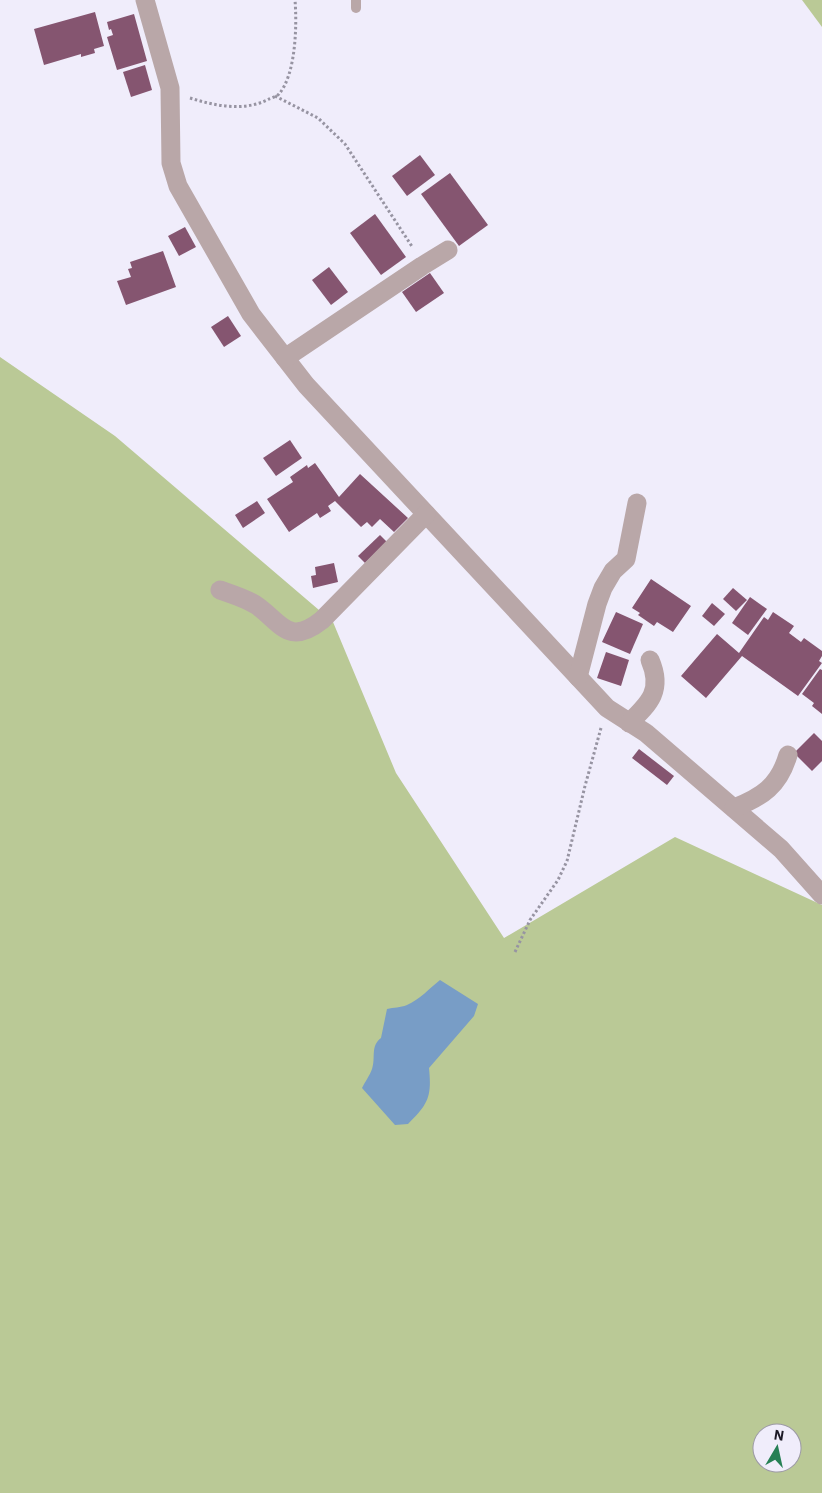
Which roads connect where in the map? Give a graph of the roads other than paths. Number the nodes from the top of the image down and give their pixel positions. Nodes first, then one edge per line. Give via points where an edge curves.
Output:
1 (145, 0) edge
2 (448, 250) dead end
3 (285, 358) junction
4 (636, 503) dead end
5 (426, 514) junction
6 (220, 590) dead end
7 (650, 660) dead end
8 (578, 677) junction
9 (629, 723) junction
10 (788, 755) dead end
11 (734, 808) junction
12 (822, 894) edge

1 - 3 street via 170,92 171,163 178,186 251,314
2 - 3 street
3 - 5 street via 306,385
4 - 8 street via 626,559 613,571 603,588
5 - 6 street via 322,620 306,630 286,630 256,605
5 - 8 street
7 - 9 street via 655,675 653,698
8 - 9 street via 606,708
9 - 11 street via 646,733
10 - 11 street via 767,792
11 - 12 street via 781,849

